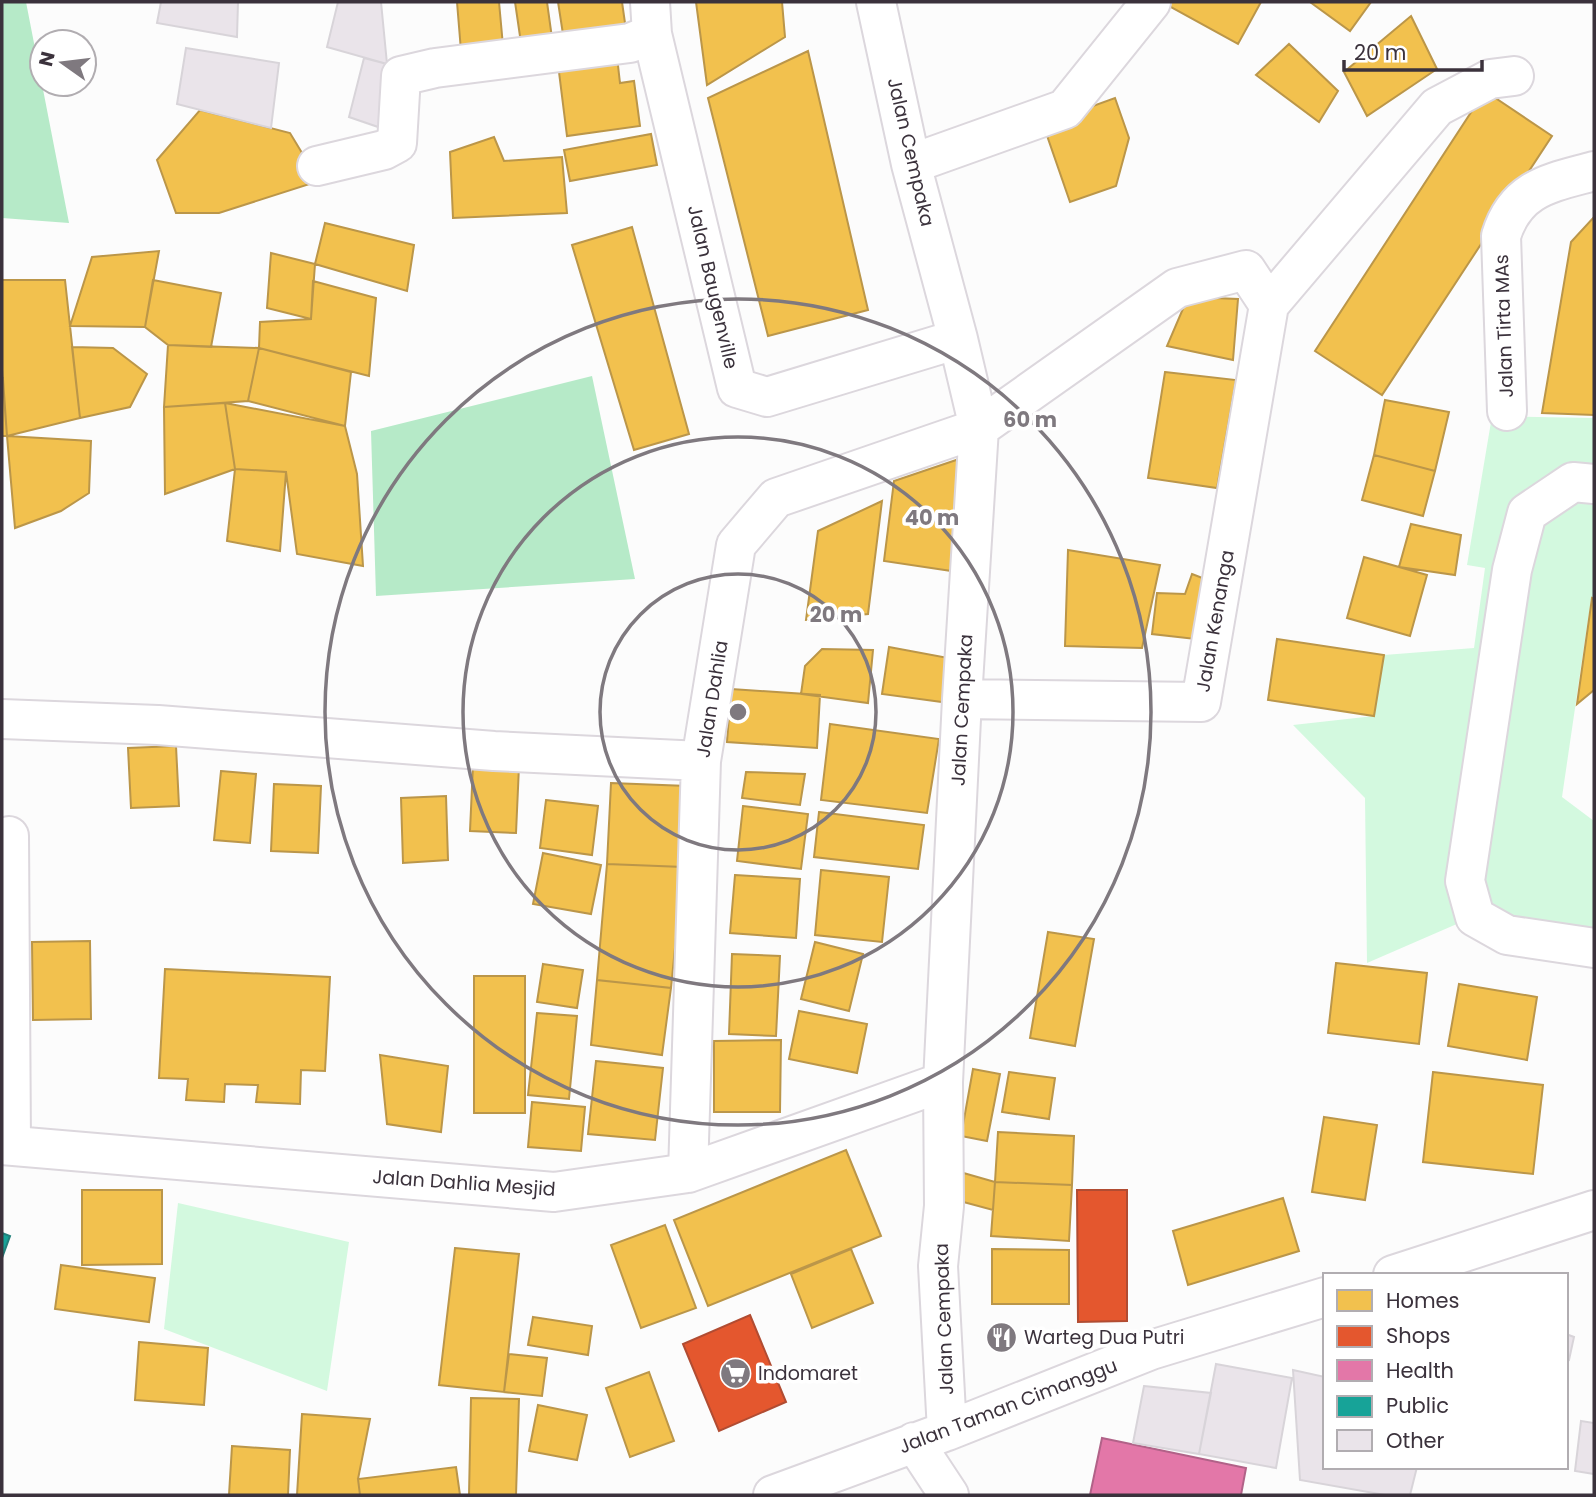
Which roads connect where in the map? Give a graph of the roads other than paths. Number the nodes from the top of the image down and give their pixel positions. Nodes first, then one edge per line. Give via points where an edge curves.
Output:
1 (876, 2) edge
2 (1151, 2) edge
3 (651, 18) edge
4 (1514, 76) dead end
5 (911, 164) junction
6 (317, 166) dead end
7 (1594, 171) edge
8 (1269, 305) junction
9 (958, 339) junction
10 (1507, 411) dead end
11 (979, 428) junction
12 (1594, 484) edge
13 (962, 699) junction
14 (2, 719) edge
15 (701, 761) junction
16 (9, 836) dead end
17 (1594, 948) edge
18 (943, 1082) junction
19 (7, 1145) edge
20 (688, 1173) junction
21 (1594, 1210) edge
22 (1399, 1273) edge
23 (1323, 1298) edge
24 (931, 1437) junction
25 (773, 1495) edge
26 (949, 1495) edge

1 - 5 street, Jalan Cempaka
2 - 5 street via 1065,109
3 - 6 street via 630,43 401,76 397,143
3 - 9 street, Jalan Baugenville via 737,388 767,397
4 - 8 street via 1490,79 1437,107
5 - 9 street, Jalan Cempaka
7 - 10 street, Jalan Tirta MAs via 1540,186 1519,203 1504,225
8 - 11 street via 1246,270 1177,288
8 - 13 street, Jalan Kenanga via 1201,702
9 - 11 street, Jalan Cempaka
11 - 13 street, Jalan Cempaka
11 - 15 street, Jalan Dahlia via 776,499 736,545
12 - 17 street via 1573,482 1527,513 1512,570 1465,881 1475,917 1507,935
13 - 18 street, Jalan Cempaka
14 - 15 street
15 - 20 street, Jalan Dahlia
16 - 19 street, Jalan Dahlia Mesjid
18 - 20 street, Jalan Dahlia Mesjid
18 - 24 street, Jalan Cempaka via 944,1206
19 - 20 street, Jalan Dahlia Mesjid via 554,1192
21 - 22 street
23 - 24 street, Jalan Taman Cimanggu via 1151,1350
24 - 25 street, Jalan Taman Cimanggu
24 - 26 street

